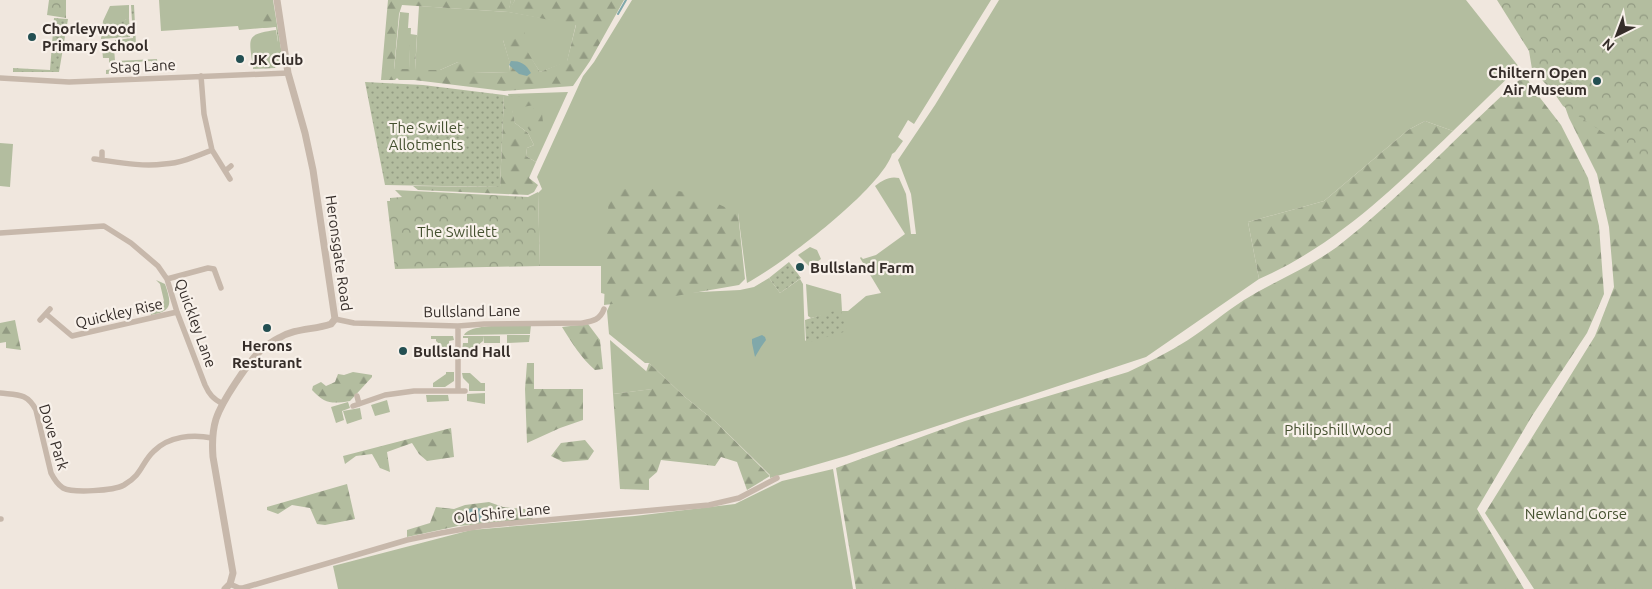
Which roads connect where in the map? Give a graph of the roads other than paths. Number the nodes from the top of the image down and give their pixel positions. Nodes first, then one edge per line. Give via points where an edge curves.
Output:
1 (277, 0) edge
2 (288, 73) junction
3 (201, 76) junction
4 (0, 78) edge
5 (212, 150) junction
6 (102, 152) dead end
7 (94, 159) dead end
8 (102, 160) junction
9 (231, 166) dead end
10 (225, 170) junction
11 (230, 179) dead end
12 (0, 233) edge
13 (167, 279) junction
14 (222, 288) dead end
15 (604, 309) dead end
16 (177, 312) junction
17 (335, 319) junction
18 (40, 320) dead end
19 (458, 326) junction
20 (0, 393) edge
21 (357, 396) dead end
22 (223, 404) junction
23 (212, 438) junction
24 (778, 478) dead end
25 (228, 586) edge

1 - 2 street, Heronsgate Road
2 - 3 street, Stag Lane
2 - 17 street, Heronsgate Road via 314,170
3 - 4 street, Stag Lane via 69,82
3 - 5 street via 204,114
5 - 8 street via 165,164 141,165
5 - 10 street
6 - 8 street
7 - 8 street
9 - 10 street
10 - 11 street
12 - 13 street, Quickley Lane via 104,226 141,251
13 - 14 street via 208,268 214,269
13 - 16 street, Quickley Lane
15 - 19 street, Bullsland Lane via 598,319 582,323
16 - 18 street, Quickley Rise via 72,336 48,311
16 - 22 street, Quickley Lane via 209,394
17 - 19 street, Bullsland Lane
17 - 22 street, Heronsgate Road via 331,324 280,337 260,351
19 - 21 street via 461,391 414,391 385,395 356,405
20 - 23 street, Dove Park via 24,396 31,402 36,410 51,473 61,487 71,491 122,486 137,477 153,451 165,444 189,435
22 - 23 street, Heronsgate Road
23 - 25 street, Heronsgate Road via 233,573
24 - 25 street, Old Shire Lane via 739,498 709,505 482,526 407,540 243,588

